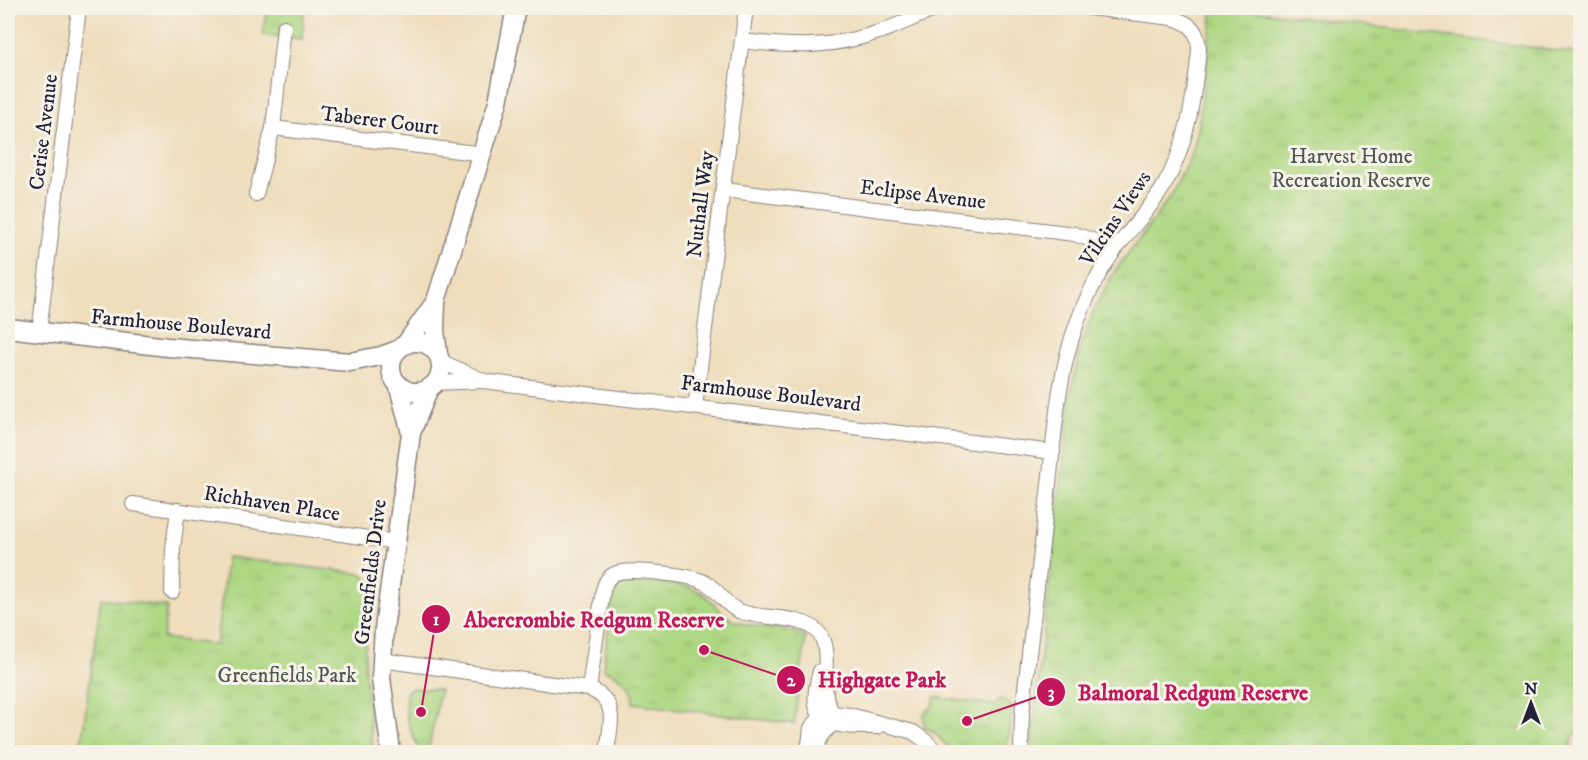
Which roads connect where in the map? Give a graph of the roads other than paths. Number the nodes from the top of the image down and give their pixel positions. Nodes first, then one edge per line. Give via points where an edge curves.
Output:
1 (79, 8) edge
2 (516, 8) edge
3 (746, 8) edge
4 (942, 8) edge
5 (1090, 8) edge
6 (285, 27) dead end
7 (742, 41) junction
8 (273, 128) junction
9 (483, 154) junction
10 (724, 190) junction
11 (256, 194) dead end
12 (1112, 254) junction
13 (436, 301) junction
14 (8, 328) edge
15 (39, 332) junction
16 (402, 348) junction
17 (439, 358) junction
18 (350, 362) junction
19 (396, 381) junction
20 (483, 381) junction
21 (432, 386) junction
22 (695, 406) junction
23 (411, 433) junction
24 (1053, 452) junction
25 (134, 504) dead end
26 (178, 510) junction
27 (396, 542) junction
28 (172, 592) dead end
29 (381, 660) junction
30 (589, 689) junction
31 (1022, 714) junction
32 (829, 718) junction
33 (8, 752) edge
34 (13, 753) edge
35 (391, 753) edge
36 (607, 753) edge
37 (808, 753) edge
38 (815, 753) edge
39 (936, 753) edge
40 (1010, 753) edge
41 (1021, 753) edge

1 - 15 street, Cerise Avenue
2 - 9 street via 498,102
3 - 7 street, Nuthall Way
4 - 7 street via 835,44 785,46
5 - 12 street, Vilcins Views via 1185,22 1194,28 1198,38 1195,88 1178,159 1146,212
6 - 8 street
7 - 10 street, Nuthall Way
8 - 9 street, Taberer Court
8 - 11 street
9 - 13 street
10 - 12 street, Eclipse Avenue via 1074,234 1092,240
10 - 22 street, Nuthall Way
12 - 24 street, Vilcins Views via 1085,304 1070,343
13 - 16 street
13 - 17 street
14 - 15 street, Farmhouse Boulevard
15 - 18 street, Farmhouse Boulevard
16 - 17 street via 419,343
16 - 18 street, Farmhouse Boulevard
16 - 19 street via 392,363
17 - 20 street, Farmhouse Boulevard
17 - 21 street via 440,373
18 - 19 street, Farmhouse Boulevard
19 - 21 street via 413,392
19 - 23 street, Greenfields Drive
20 - 21 street, Farmhouse Boulevard
20 - 22 street, Farmhouse Boulevard
21 - 23 street, Greenfields Drive
22 - 24 street, Farmhouse Boulevard
23 - 27 street, Greenfields Drive
24 - 31 street, Vilcins Views
25 - 26 street, Richhaven Place
26 - 27 street, Richhaven Place
26 - 28 street, Richhaven Place
27 - 29 street, Greenfields Drive
29 - 30 street
29 - 35 street, Greenfields Drive
30 - 32 street via 604,585 612,575 635,570 704,582 737,610 808,625 818,632 825,655 814,703
30 - 36 street via 607,700 611,709
31 - 40 street, Vilcins Views
31 - 41 street, Vilcins Views
32 - 37 street via 811,728
32 - 38 street
32 - 39 street via 848,727 895,727 913,732
33 - 34 street

